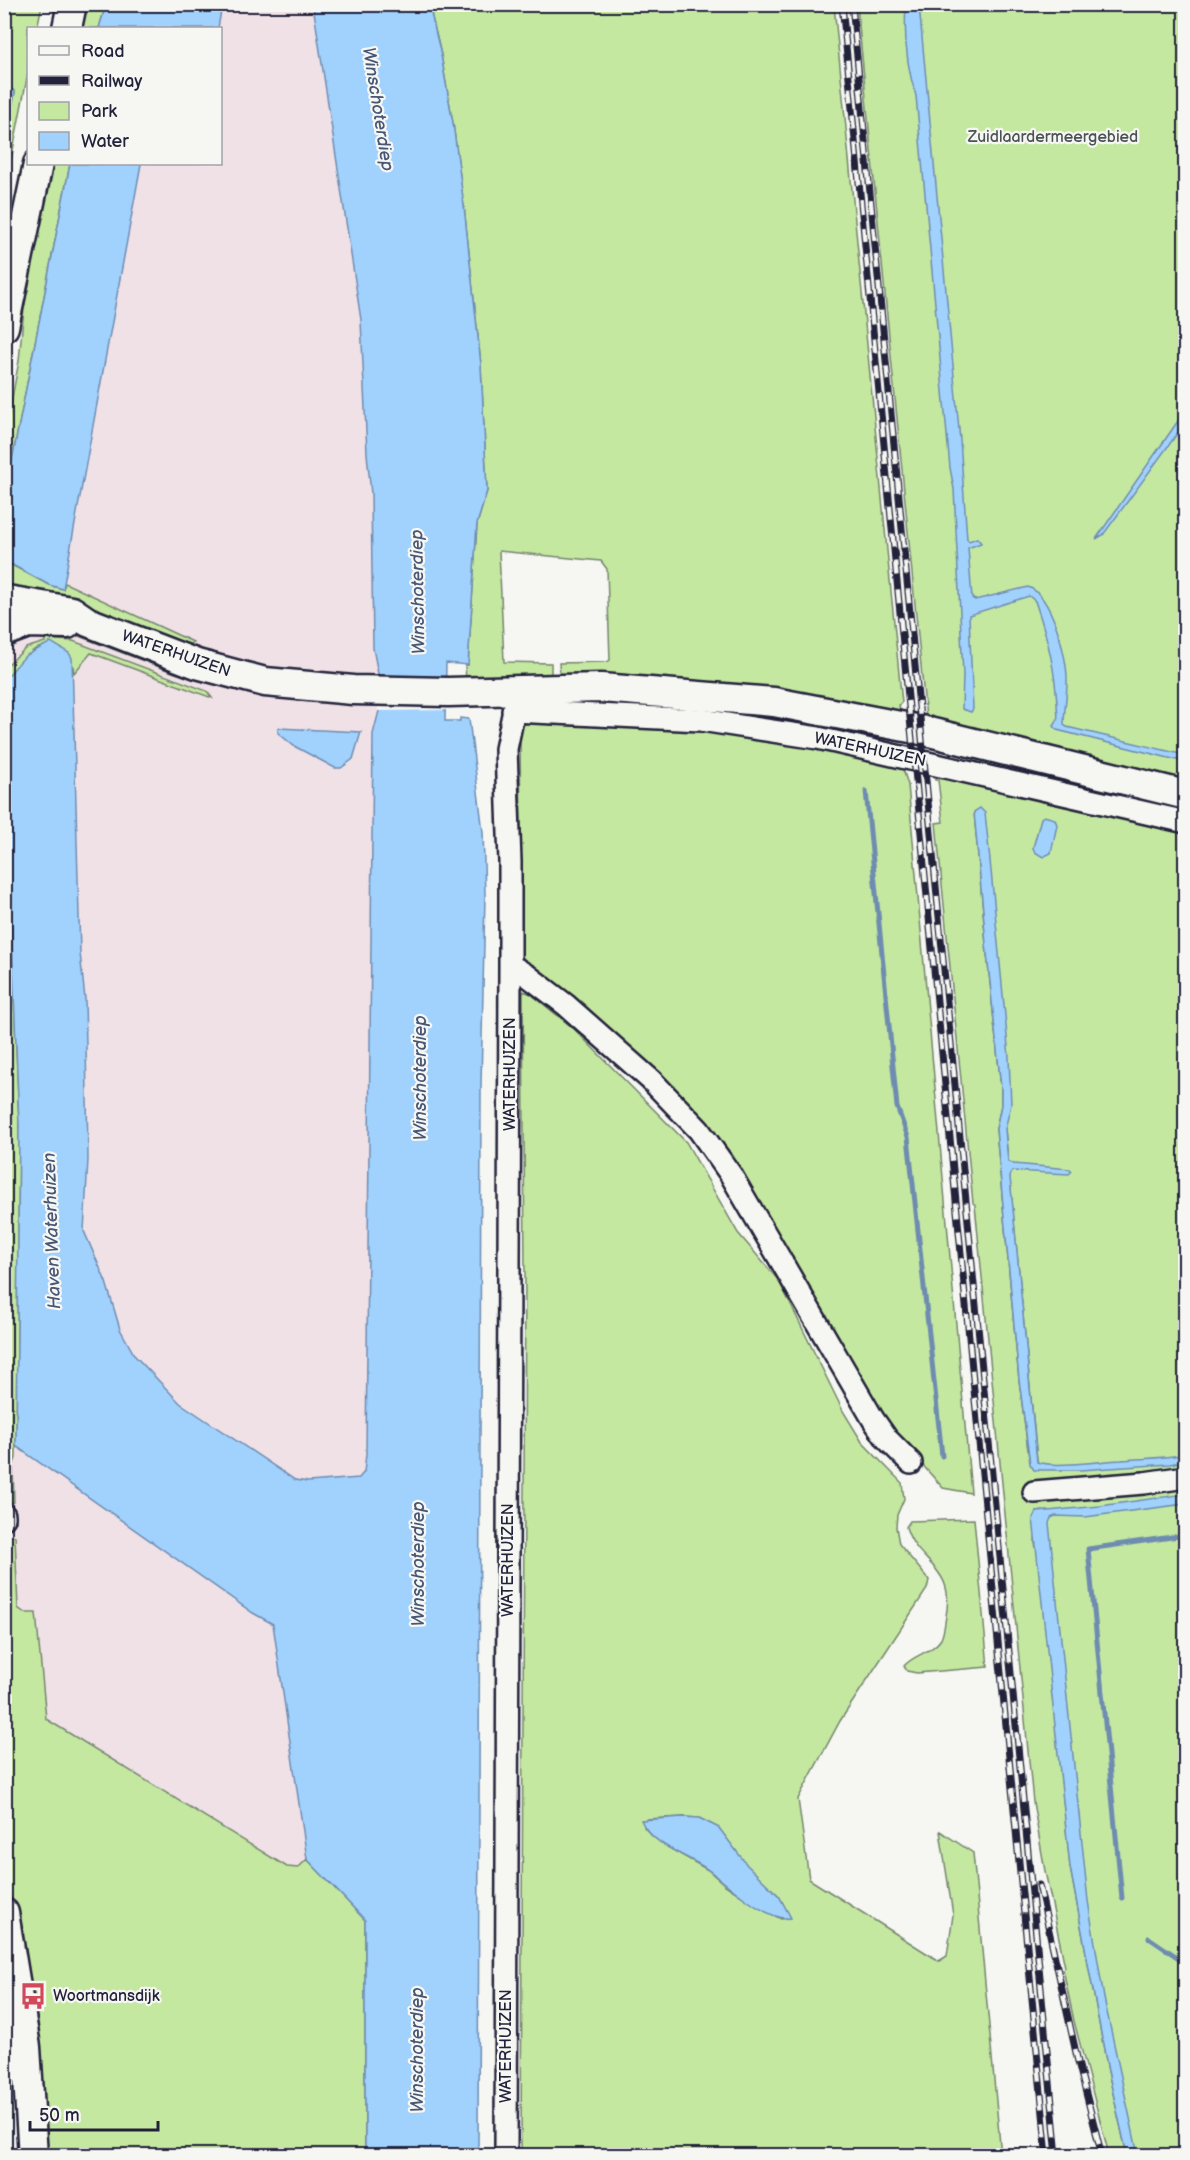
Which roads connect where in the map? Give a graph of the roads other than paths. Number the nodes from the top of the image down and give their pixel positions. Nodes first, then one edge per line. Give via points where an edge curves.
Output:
1 (72, 4) edge
2 (67, 27) edge
3 (38, 165) edge
4 (4, 327) edge
5 (6, 597) edge
6 (88, 622) junction
7 (4, 632) edge
8 (515, 701) junction
9 (1185, 795) edge
10 (1185, 822) edge
11 (510, 965) junction
12 (911, 1463) dead end
13 (1185, 1477) edge
14 (1034, 1492) dead end
15 (4, 1913) edge
16 (13, 2016) edge
17 (33, 2156) edge
18 (506, 2156) edge

1 - 2 main road
3 - 4 main road
5 - 6 main road, WATERHUIZEN via 72,611
5 - 7 main road via 9,619
6 - 7 main road, WATERHUIZEN via 28,623
6 - 8 main road, WATERHUIZEN via 196,664 242,677 302,686 448,692
8 - 9 main road, WATERHUIZEN via 601,688 774,702 921,730
8 - 10 street, WATERHUIZEN via 701,720 818,738
8 - 11 street, WATERHUIZEN via 506,749
11 - 12 street via 541,985 652,1081 699,1130 731,1174 876,1425
11 - 18 street, WATERHUIZEN
13 - 14 street
15 - 16 main road
16 - 17 main road via 26,2047

